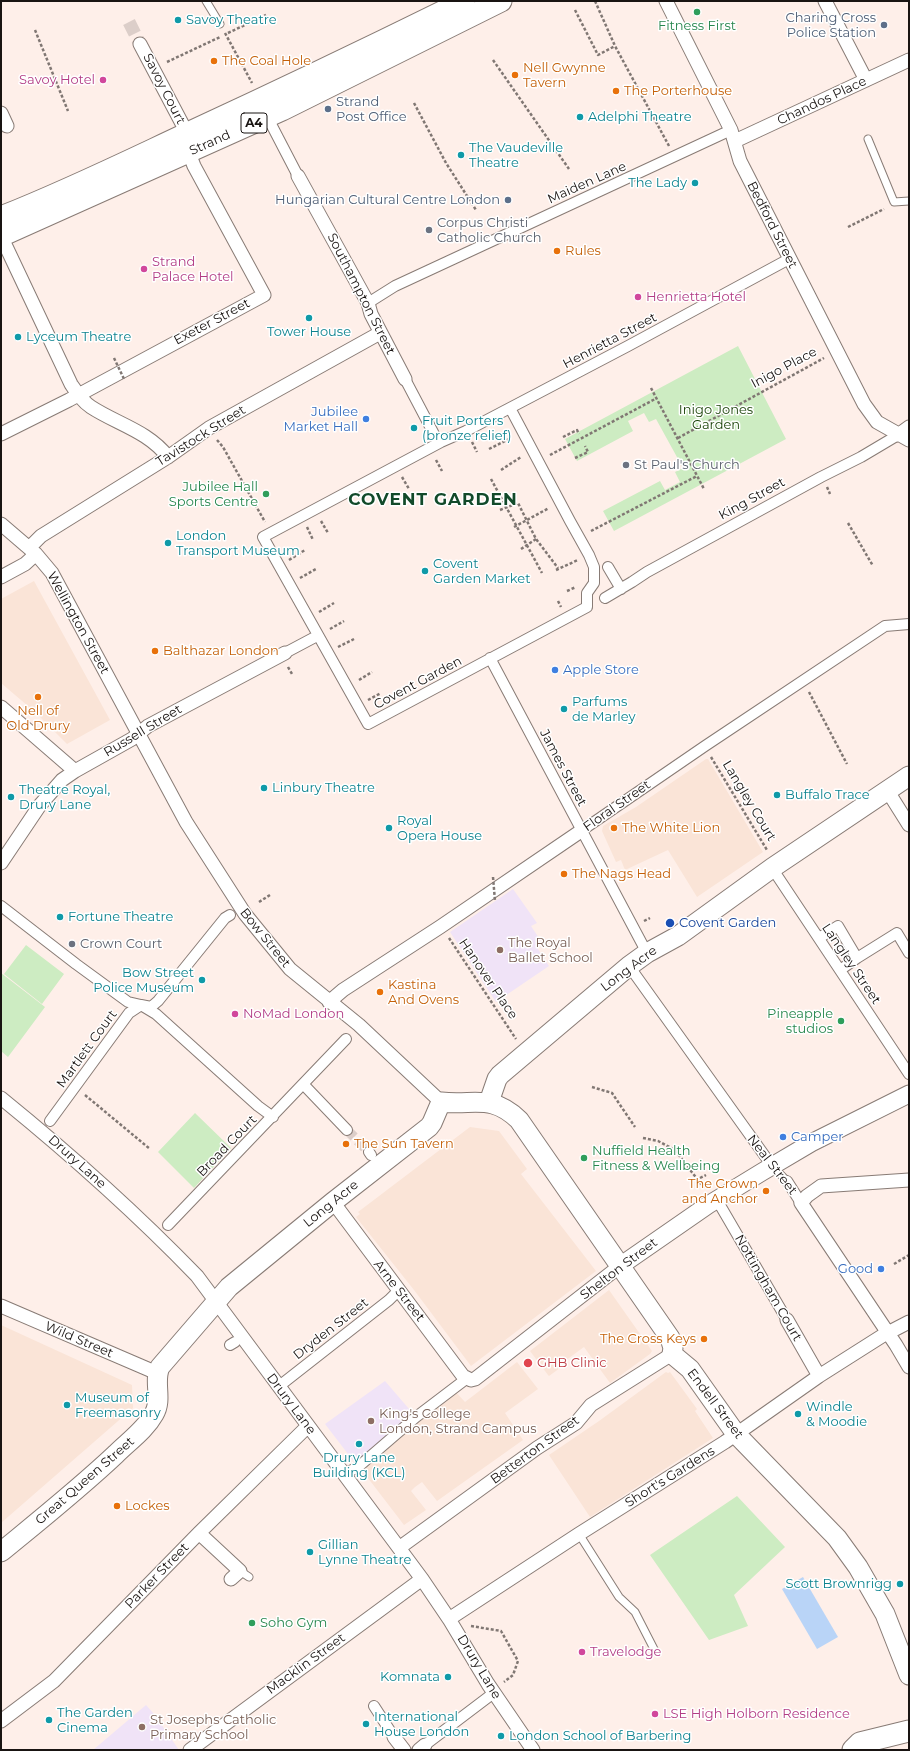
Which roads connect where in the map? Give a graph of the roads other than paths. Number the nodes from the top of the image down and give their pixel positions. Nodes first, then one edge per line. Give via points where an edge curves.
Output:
1 (206, 1) edge
2 (464, 1) edge
3 (666, 1) edge
4 (825, 1) edge
5 (493, 3) edge
6 (220, 24) dead end
7 (140, 44) tunnel mouth
8 (909, 60) edge
9 (866, 80) junction
10 (1, 113) edge
11 (271, 124) dead end
12 (7, 126) dead end
13 (733, 136) junction
14 (868, 139) dead end
15 (188, 143) junction
16 (298, 176) joint
17 (909, 201) edge
18 (1, 218) edge
19 (1, 236) edge
20 (789, 259) junction
21 (368, 303) junction
22 (380, 333) junction
23 (405, 379) joint
24 (78, 395) junction
25 (510, 408) junction
26 (909, 426) edge
27 (1, 434) edge
28 (903, 438) edge
29 (441, 442) junction
30 (168, 457) junction
31 (1, 524) edge
32 (33, 551) junction
33 (608, 567) dead end
34 (1, 577) edge
35 (621, 589) junction
36 (605, 598) dead end
37 (909, 624) edge
38 (317, 636) junction
39 (285, 653) joint
40 (490, 658) junction
41 (1, 707) edge
42 (138, 734) junction
43 (75, 771) junction
44 (909, 776) edge
45 (887, 790) junction
46 (909, 824) edge
47 (581, 831) junction
48 (1, 863) edge
49 (772, 868) junction
50 (1, 906) edge
51 (230, 915) dead end
52 (819, 938) junction
53 (647, 953) junction
54 (909, 953) edge
55 (857, 958) junction
56 (629, 966) junction
57 (840, 970) junction
58 (329, 1002) junction
59 (141, 1005) junction
60 (346, 1039) dead end
61 (909, 1074) edge
62 (303, 1084) junction
63 (909, 1094) edge
64 (1, 1098) edge
65 (441, 1102) junction
66 (489, 1102) junction
67 (273, 1117) junction
68 (50, 1121) dead end
69 (347, 1130) tunnel mouth
70 (772, 1166) junction
71 (909, 1180) edge
72 (787, 1181) joint
73 (712, 1196) junction
74 (332, 1202) junction
75 (801, 1203) junction
76 (168, 1225) dead end
77 (620, 1266) junction
78 (399, 1290) junction
79 (215, 1302) junction
80 (1, 1306) edge
81 (787, 1320) joint
82 (909, 1322) edge
83 (888, 1334) junction
84 (672, 1354) junction
85 (909, 1367) edge
86 (157, 1373) junction
87 (819, 1376) junction
88 (466, 1379) junction
89 (278, 1387) junction
90 (308, 1426) junction
91 (736, 1434) junction
92 (350, 1471) dead end
93 (199, 1533) junction
94 (578, 1534) junction
95 (399, 1548) junction
96 (1, 1552) edge
97 (240, 1575) dead end
98 (422, 1579) junction
99 (452, 1623) junction
100 (655, 1651) dead end
101 (909, 1675) edge
102 (491, 1695) dead end
103 (374, 1706) dead end
104 (1, 1721) edge
105 (909, 1731) edge
106 (394, 1737) joint
107 (909, 1746) edge
108 (422, 1748) edge
109 (190, 1750) edge
110 (404, 1750) edge
111 (533, 1750) edge
112 (853, 1750) edge
113 (892, 1750) edge

1 - 6 lane
2 - 15 main road, Strand / A4
3 - 13 street, Bedford Street
4 - 9 street
5 - 15 main road, Strand / A4 via 302,101
7 - 15 street, Savoy Court
8 - 9 street, Chandos Place
9 - 13 street, Chandos Place
10 - 12 street
11 - 16 street, Southampton Street
13 - 20 street, Bedford Street via 740,161
13 - 21 street, Maiden Lane via 675,157 395,286
14 - 17 lane via 894,202
15 - 18 main road, Strand / A4
15 - 19 main road, Strand / A4
15 - 24 street, Exeter Street via 194,166 264,294
16 - 21 street, Southampton Street
19 - 24 street
20 - 25 street, Henrietta Street
20 - 28 street, Bedford Street via 870,414 877,422
21 - 22 street, Southampton Street via 370,314
22 - 23 street, Southampton Street
22 - 30 street, Tavistock Street via 209,428
23 - 29 street, Southampton Street via 435,436
24 - 27 street, Exeter Street
24 - 30 street via 90,406 147,437
25 - 29 street, Henrietta Street
25 - 40 street, Covent Garden via 589,555 594,567 594,583 587,593 587,607
26 - 28 street
28 - 35 street, King Street via 821,477 647,572
29 - 38 street, Covent Garden via 263,537
30 - 32 street, Tavistock Street via 41,536
31 - 32 street, Wellington Street
32 - 34 street, Tavistock Street via 25,564
32 - 42 street, Wellington Street via 52,573
33 - 35 street
35 - 36 street, King Street
37 - 47 street, Floral Street via 885,626
38 - 39 street, Russell Street
38 - 40 street, Covent Garden via 368,724
39 - 42 street, Russell Street via 153,723
40 - 47 street, James Street
41 - 43 street
42 - 43 street, Russell Street
42 - 58 street, Bow Street via 186,822 240,907 290,969
43 - 48 street, Russell Street via 62,780 40,805
44 - 45 main road, Long Acre
45 - 46 street
45 - 49 main road, Long Acre
47 - 53 street, James Street
47 - 58 street, Floral Street via 343,990
49 - 52 street, Langley Street
49 - 53 main road, Long Acre via 678,936
50 - 59 street via 128,1002
51 - 59 street, Martlett Court via 158,1001 151,1007
52 - 55 street via 838,926
52 - 57 street, Langley Street
53 - 56 main road, Long Acre
54 - 55 street via 897,933
55 - 57 street
56 - 66 main road, Long Acre via 500,1074
56 - 70 street, Neal Street
57 - 61 street, Langley Street
58 - 65 street, Bow Street via 360,1025
59 - 67 street via 156,1014
59 - 68 street, Martlett Court via 129,1013
60 - 62 street, Broad Court
62 - 67 street, Broad Court
62 - 69 street
63 - 70 street, Shelton Street via 809,1140
64 - 79 street, Drury Lane via 159,1236 197,1276
65 - 66 main road
65 - 74 main road, Long Acre via 429,1127
66 - 77 main road via 504,1108 519,1120
67 - 76 street, Broad Court
70 - 72 lane, Neal Street
70 - 73 street, Shelton Street
71 - 75 street via 821,1186 806,1196
72 - 75 street, Neal Street
73 - 77 street, Shelton Street
73 - 81 street, Nottingham Court
74 - 78 street, Arne Street
74 - 79 main road, Long Acre via 229,1287
75 - 83 street, Neal Street
77 - 84 main road via 670,1338
77 - 88 street, Shelton Street via 475,1379
78 - 88 street, Arne Street
78 - 89 street, Dryden Street
79 - 86 main road
79 - 89 street, Drury Lane
80 - 86 street, Wild Street
81 - 87 street, Nottingham Court
82 - 83 street, Short's Gardens
83 - 85 street, Neal Street
83 - 87 street, Short's Gardens
84 - 91 main road, Endell Street via 690,1369
84 - 95 street, Betterton Street via 591,1406 576,1423 537,1448
86 - 96 main road, Great Queen Street via 156,1408 142,1430
87 - 91 street, Short's Gardens
88 - 92 street, Shelton Street
89 - 90 street, Drury Lane
90 - 93 street, Parker Street
90 - 95 street, Drury Lane
91 - 94 street, Short's Gardens
91 - 101 main road, Endell Street via 837,1538 858,1567 885,1614
93 - 97 street
93 - 104 street, Parker Street via 54,1681
94 - 99 street, Short's Gardens
94 - 100 lane via 619,1597 635,1612
95 - 98 street, Drury Lane
98 - 99 street, Drury Lane
98 - 109 street, Macklin Street
99 - 111 street, Drury Lane via 488,1684
102 - 108 street
103 - 106 street
105 - 112 main road via 860,1743
106 - 110 street
107 - 113 main road

